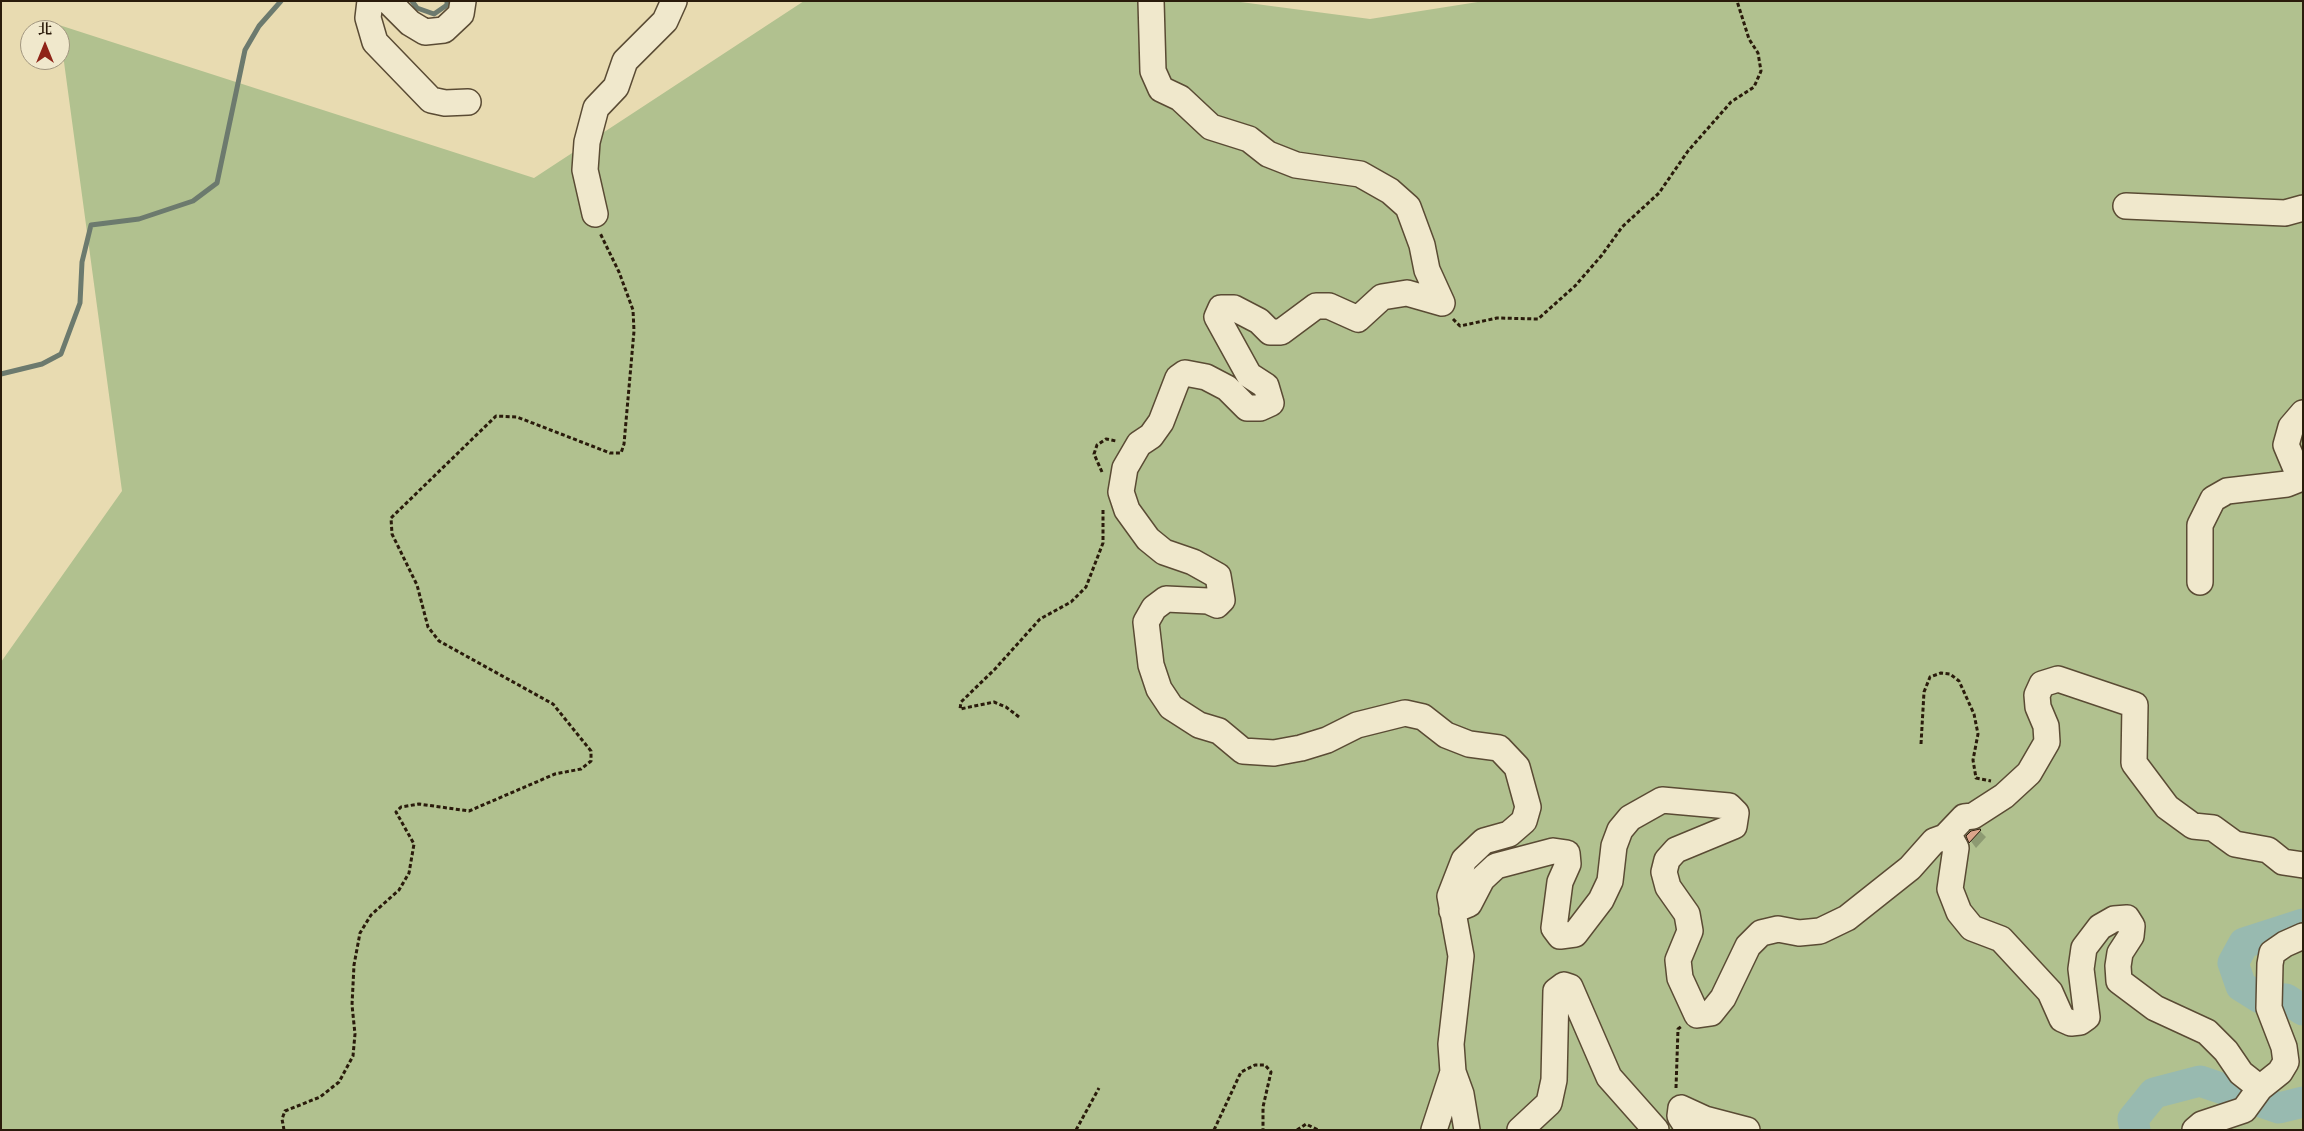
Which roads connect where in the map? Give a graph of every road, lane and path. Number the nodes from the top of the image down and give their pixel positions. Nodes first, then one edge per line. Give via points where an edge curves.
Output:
1 (370, 1) edge
2 (388, 1) edge
3 (463, 1) edge
4 (674, 1) edge
5 (1151, 1) edge
6 (1737, 1) edge
7 (468, 102) dead end
8 (2126, 206) dead end
9 (2303, 208) edge
10 (595, 214) joint
11 (1442, 303) junction
12 (2303, 413) edge
13 (1139, 444) junction
14 (1104, 476) dead end
15 (1104, 503) dead end
16 (2200, 582) dead end
17 (1020, 716) dead end
18 (1921, 744) dead end
19 (2004, 796) junction
20 (1946, 837) junction
21 (2303, 865) edge
22 (1452, 911) junction
23 (2303, 936) edge
24 (1697, 1015) junction
25 (1453, 1072) junction
26 (1099, 1088) dead end
27 (2260, 1088) junction
28 (1685, 1119) edge
29 (284, 1130) edge
30 (1076, 1130) edge
31 (1214, 1130) edge
32 (1263, 1130) edge
33 (1296, 1130) edge
34 (1318, 1130) edge
35 (1434, 1130) edge
36 (1467, 1130) edge
37 (1520, 1130) edge
38 (1656, 1130) edge
39 (1747, 1130) edge
40 (2195, 1130) edge

1 - 7 lane via 368,18 374,42 431,100
2 - 3 lane via 410,23 425,32 444,30 461,14
4 - 10 lane via 665,21 625,61 616,87 596,108 587,142 585,170
5 - 11 lane via 1153,70 1161,89 1180,98 1211,126 1249,139 1268,154 1296,165 1360,174 1390,191 1408,207 1427,270
6 - 11 path via 1749,39 1758,53 1761,71 1754,86 1731,102 1688,151 1659,193 1622,228 1575,286 1538,318 1497,318 1460,326
8 - 9 lane via 2285,213
10 - 29 path via 603,242 619,272 633,310 634,331 621,453 610,453 517,417 496,416 391,518 392,534 417,585 428,628 438,641 553,704 591,751 591,761 581,769 555,774 470,810 419,804 402,807 396,812 414,844 409,873 399,890 371,915 360,933 354,965 353,1056 339,1082 320,1097 285,1111 282,1119
11 - 13 lane via 1407,293 1382,297 1358,318 1329,306 1316,306 1281,332 1270,332 1234,308 1220,308 1217,317 1249,375 1266,386 1271,403 1260,408 1247,408 1227,388 1206,377 1185,373 1178,378 1161,422 1151,436
12 - 16 lane via 2291,427 2286,445 2297,471 2297,480 2227,492 2213,499 2200,525
13 - 14 path via 1106,439 1097,445 1094,454
13 - 22 lane via 1125,468 1120,492 1127,510 1148,539 1164,552 1193,562 1218,576 1222,600 1217,605 1208,601 1166,599 1154,608 1146,622 1152,665 1160,689 1171,707 1199,725 1219,731 1243,751 1274,753 1301,748 1357,725 1405,713 1423,717 1446,735 1469,744 1499,748 1517,767 1528,807 1524,821 1509,834 1484,841 1464,860 1450,896
15 - 17 path via 1103,543 1086,588 1071,602 1040,619 961,702 960,709 994,702
18 - 19 path via 1924,692 1930,677 1950,674 1958,681 1974,714 1978,734 1973,760 1976,778 1998,782
19 - 20 lane via 1973,816 1964,817
19 - 21 lane via 2029,772 2047,742 2037,695 2042,684 2058,679 2135,705 2134,763 2167,807 2193,826 2213,828 2235,844 2268,850 2283,862
20 - 24 lane via 1934,841 1910,868 1846,918 1820,931 1799,933 1778,929 1762,933 1748,946 1711,1013
20 - 27 lane via 1956,848 1950,888 1959,912 1972,928 2002,939 2050,992 2062,1018 2071,1023 2087,1017 2082,969 2084,948 2100,927 2114,919 2127,918 2132,926 2131,936 2120,953 2119,981 2155,1008 2207,1032 2241,1073
22 - 24 lane via 1469,904 1482,879 1496,866 1553,851 1567,853 1568,864 1560,882 1554,928 1560,936 1575,934 1601,900 1610,881 1614,846 1620,830 1630,818 1662,800 1729,806 1736,813 1734,826 1676,850 1667,860 1664,872 1668,887 1687,914 1690,932 1678,960 1680,978
22 - 25 lane via 1461,956 1451,1044
23 - 27 lane via 2272,953 2269,1008 2284,1047 2286,1062 2280,1072
24 - 28 path via 1678,1029 1676,1099
25 - 35 lane
25 - 36 lane via 1461,1094
26 - 30 path
27 - 40 lane via 2244,1110 2202,1124
28 - 39 lane via 1705,1119
31 - 32 path via 1240,1072 1255,1065 1265,1065 1271,1072 1263,1107
33 - 34 path via 1306,1124
37 - 38 lane via 1549,1103 1554,1080 1556,991 1564,986 1570,987 1609,1077

